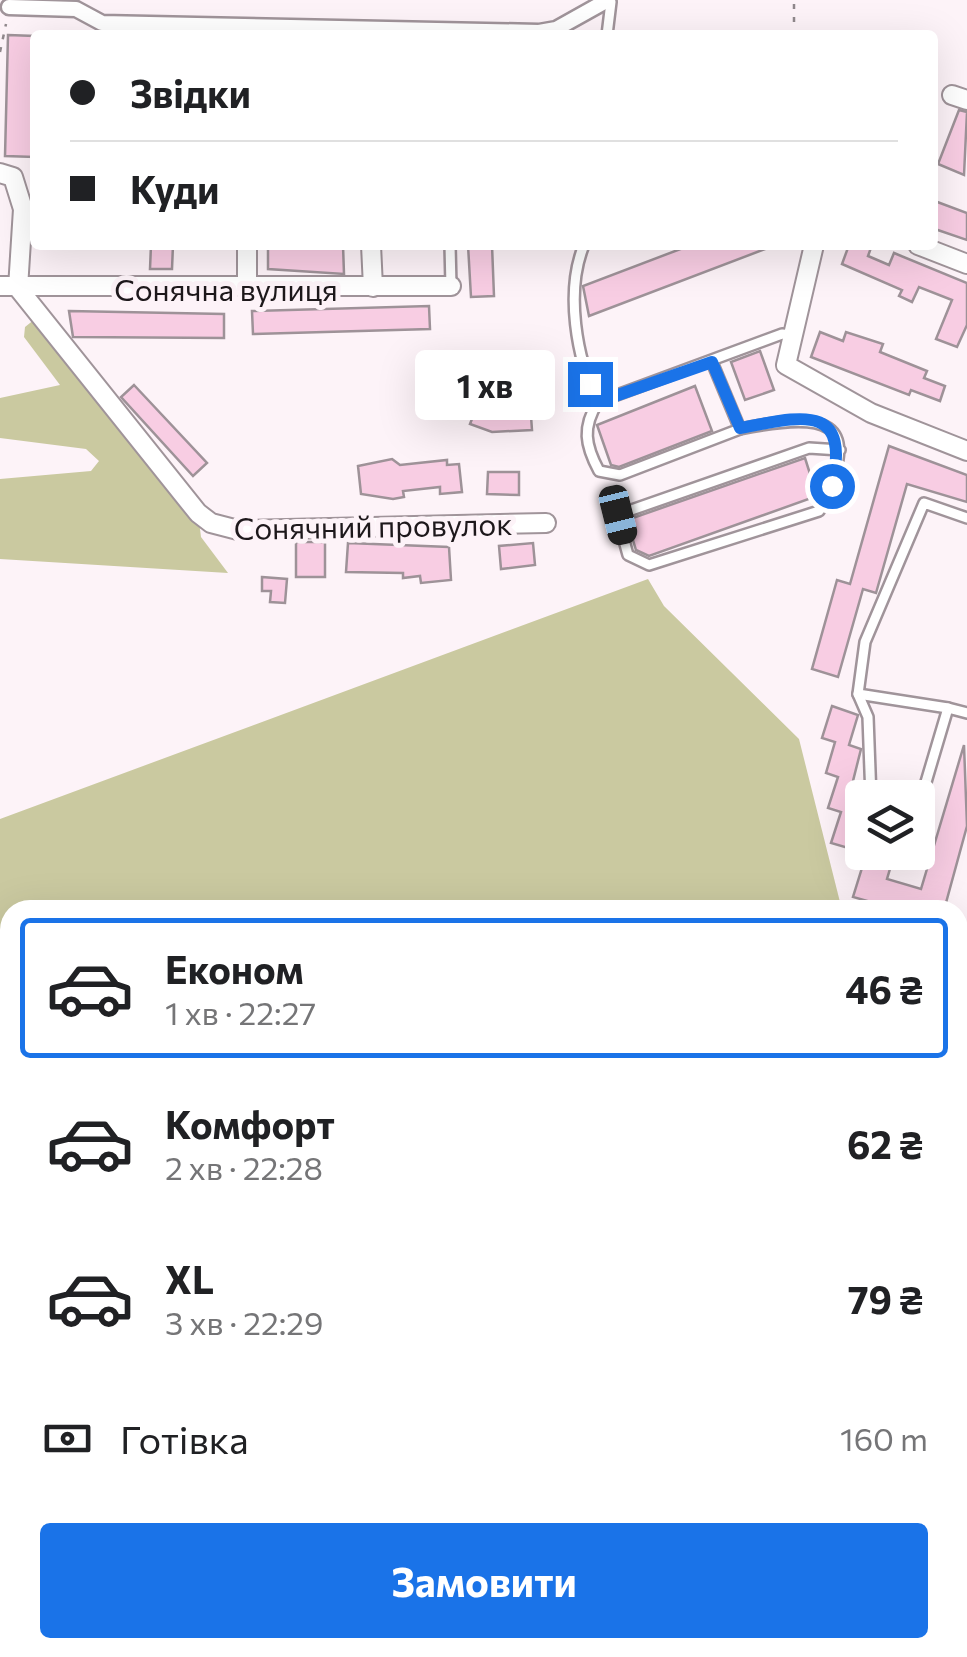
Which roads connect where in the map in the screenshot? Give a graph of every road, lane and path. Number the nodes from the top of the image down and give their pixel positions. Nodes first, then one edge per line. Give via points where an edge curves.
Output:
1 (611, 0) edge
2 (794, 0) edge
3 (8, 4) edge
4 (442, 30) edge
5 (550, 30) edge
6 (607, 30) edge
7 (794, 30) edge
8 (0, 52) edge
9 (0, 174) edge
10 (247, 250) edge
11 (371, 250) edge
12 (450, 250) edge
13 (583, 250) edge
14 (813, 250) edge
15 (931, 250) edge
16 (967, 264) edge
17 (451, 286) joint
18 (9, 287) edge
19 (373, 287) junction
20 (247, 288) junction
21 (793, 335) junction
22 (712, 362) junction
23 (598, 402) junction
24 (740, 428) junction
25 (840, 450) junction
26 (967, 451) edge
27 (967, 518) edge
28 (546, 522) dead end
29 (858, 694) junction
30 (948, 708) junction
31 (967, 714) edge
32 (870, 780) edge
33 (927, 780) edge

1 - 5 street
1 - 6 lane
2 - 7 path
3 - 4 street via 76,9 102,23
3 - 8 path
9 - 18 street via 14,176 23,209
10 - 20 street
11 - 19 street
12 - 17 lane
13 - 23 lane via 572,293
14 - 21 street
15 - 16 street
17 - 19 street, Сонячна вулиця
18 - 20 street, Сонячна вулиця
18 - 28 street, Сонячний провулок via 198,512 218,526
19 - 20 street, Сонячна вулиця
21 - 22 lane
21 - 26 street via 786,366 871,414
22 - 23 lane
22 - 24 lane
23 - 24 lane via 585,434 599,471 611,476
24 - 25 lane via 794,418 820,422
25 - 25 lane via 818,511 649,565 628,555 618,515 809,448
27 - 29 lane via 924,503 864,642
29 - 30 lane
29 - 32 lane via 868,717
30 - 31 lane
30 - 33 lane

